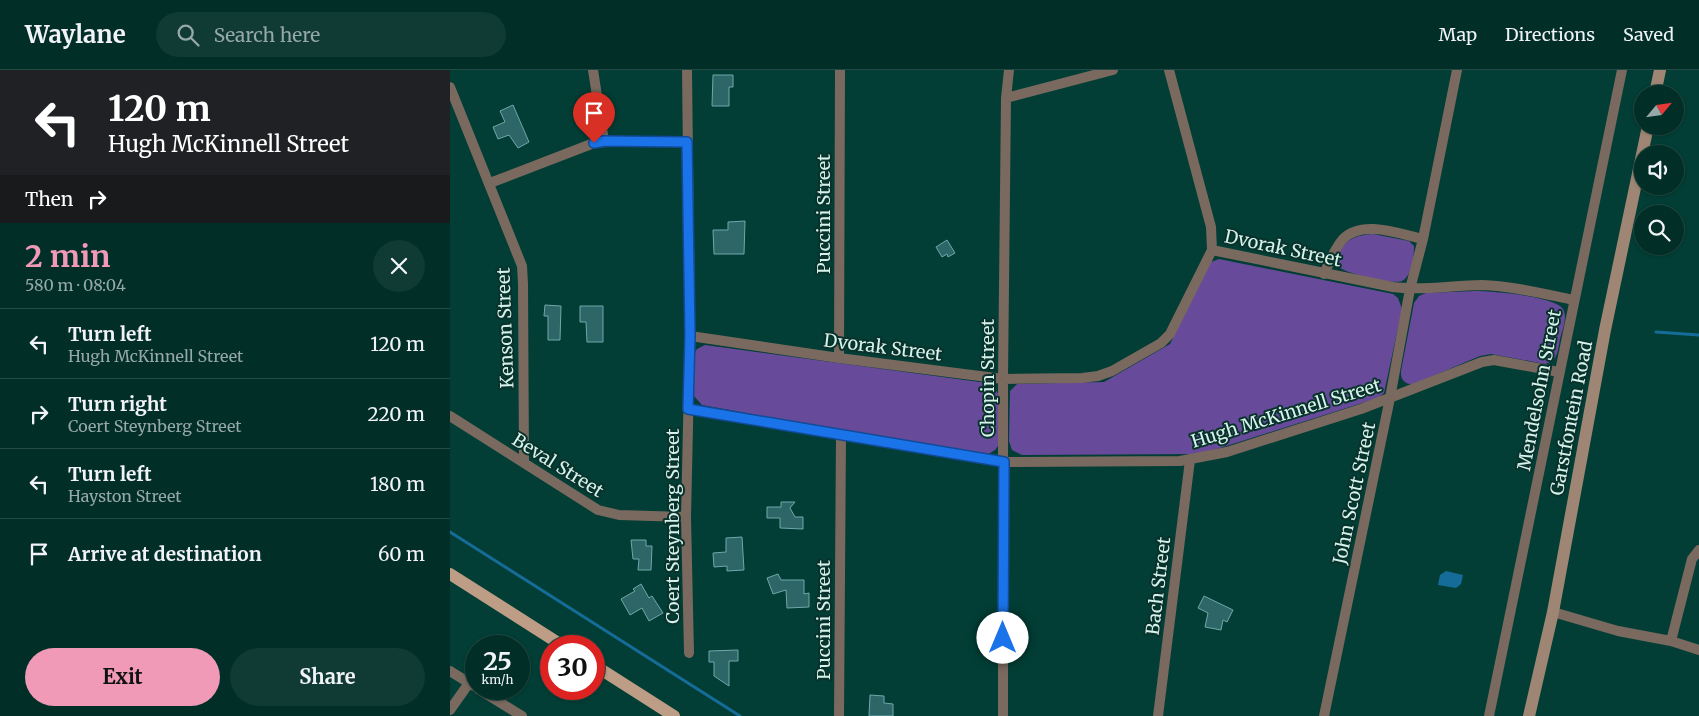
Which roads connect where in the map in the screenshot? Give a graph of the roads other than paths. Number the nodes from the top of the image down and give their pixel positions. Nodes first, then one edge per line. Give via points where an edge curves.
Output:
1 (593, 70) edge
2 (687, 70) edge
3 (840, 70) edge
4 (1009, 70) edge
5 (1112, 70) edge
6 (1169, 70) edge
7 (1457, 70) edge
8 (1622, 70) edge
9 (1660, 70) edge
10 (1657, 85) edge
11 (450, 87) edge
12 (1006, 98) junction
13 (1646, 135) edge
14 (604, 141) junction
15 (687, 142) junction
16 (490, 183) junction
17 (1422, 239) junction
18 (1212, 250) junction
19 (1324, 274) junction
20 (1410, 289) junction
21 (1574, 300) junction
22 (690, 336) junction
23 (839, 358) junction
24 (1560, 372) junction
25 (1003, 378) junction
26 (1390, 398) junction
27 (688, 409) junction
28 (450, 416) edge
29 (841, 434) junction
30 (1190, 460) junction
31 (1004, 462) junction
32 (524, 463) junction
33 (686, 517) junction
34 (1699, 550) edge
35 (450, 574) edge
36 (1552, 612) junction
37 (546, 635) edge
38 (1671, 641) junction
39 (1699, 650) edge
40 (689, 653) dead end
41 (450, 671) edge
42 (605, 673) edge
43 (465, 680) edge
44 (465, 695) edge
45 (496, 700) edge
46 (450, 710) edge
47 (522, 716) edge
48 (674, 716) edge
49 (839, 716) edge
50 (1003, 716) edge
51 (1158, 716) edge
52 (1324, 716) edge
53 (1489, 716) edge
54 (1529, 716) edge

1 - 14 street
2 - 15 street, Coert Steynberg Street
3 - 23 street, Puccini Street
4 - 12 street, Chopin Street
5 - 12 street
6 - 18 street via 1211,227
7 - 17 street, John Scott Street
8 - 21 street, Mendelsohn Street
9 - 10 main road
11 - 16 street, Kenson Street
12 - 25 street, Chopin Street
13 - 36 main road, Garstfontein Road via 1605,330
14 - 15 street
14 - 16 street
15 - 22 street, Coert Steynberg Street
16 - 32 street, Kenson Street via 523,273
17 - 19 street via 1374,229 1350,234 1338,246
17 - 20 street, John Scott Street
18 - 19 street, Dvorak Street
18 - 25 street, Dvorak Street via 1170,334 1161,342 1098,376
19 - 20 street, Dvorak Street
20 - 21 street, Dvorak Street via 1493,286
20 - 26 street, John Scott Street
21 - 24 street, Mendelsohn Street
22 - 23 street, Dvorak Street
22 - 27 street, Coert Steynberg Street
23 - 25 street, Dvorak Street
24 - 26 street, Hugh McKinnell Street via 1487,361
24 - 53 street, Mendelsohn Street
25 - 31 street, Chopin Street
26 - 30 street, Hugh McKinnell Street via 1227,452
26 - 52 street, John Scott Street
27 - 29 street, Hugh McKinnell Street
27 - 33 street, Coert Steynberg Street
28 - 32 street, Beval Street
29 - 31 street, Hugh McKinnell Street
29 - 49 street, Puccini Street
30 - 31 street, Hugh McKinnell Street
30 - 51 street, Bach Street
31 - 50 street, Chopin Street
32 - 33 street, Beval Street via 605,513
33 - 40 street, Coert Steynberg Street
34 - 38 street via 1692,559
35 - 37 main road
36 - 38 street via 1618,631
36 - 54 main road, Garstfontein Road
38 - 39 street
41 - 43 street
42 - 48 main road
44 - 46 street
45 - 47 street

